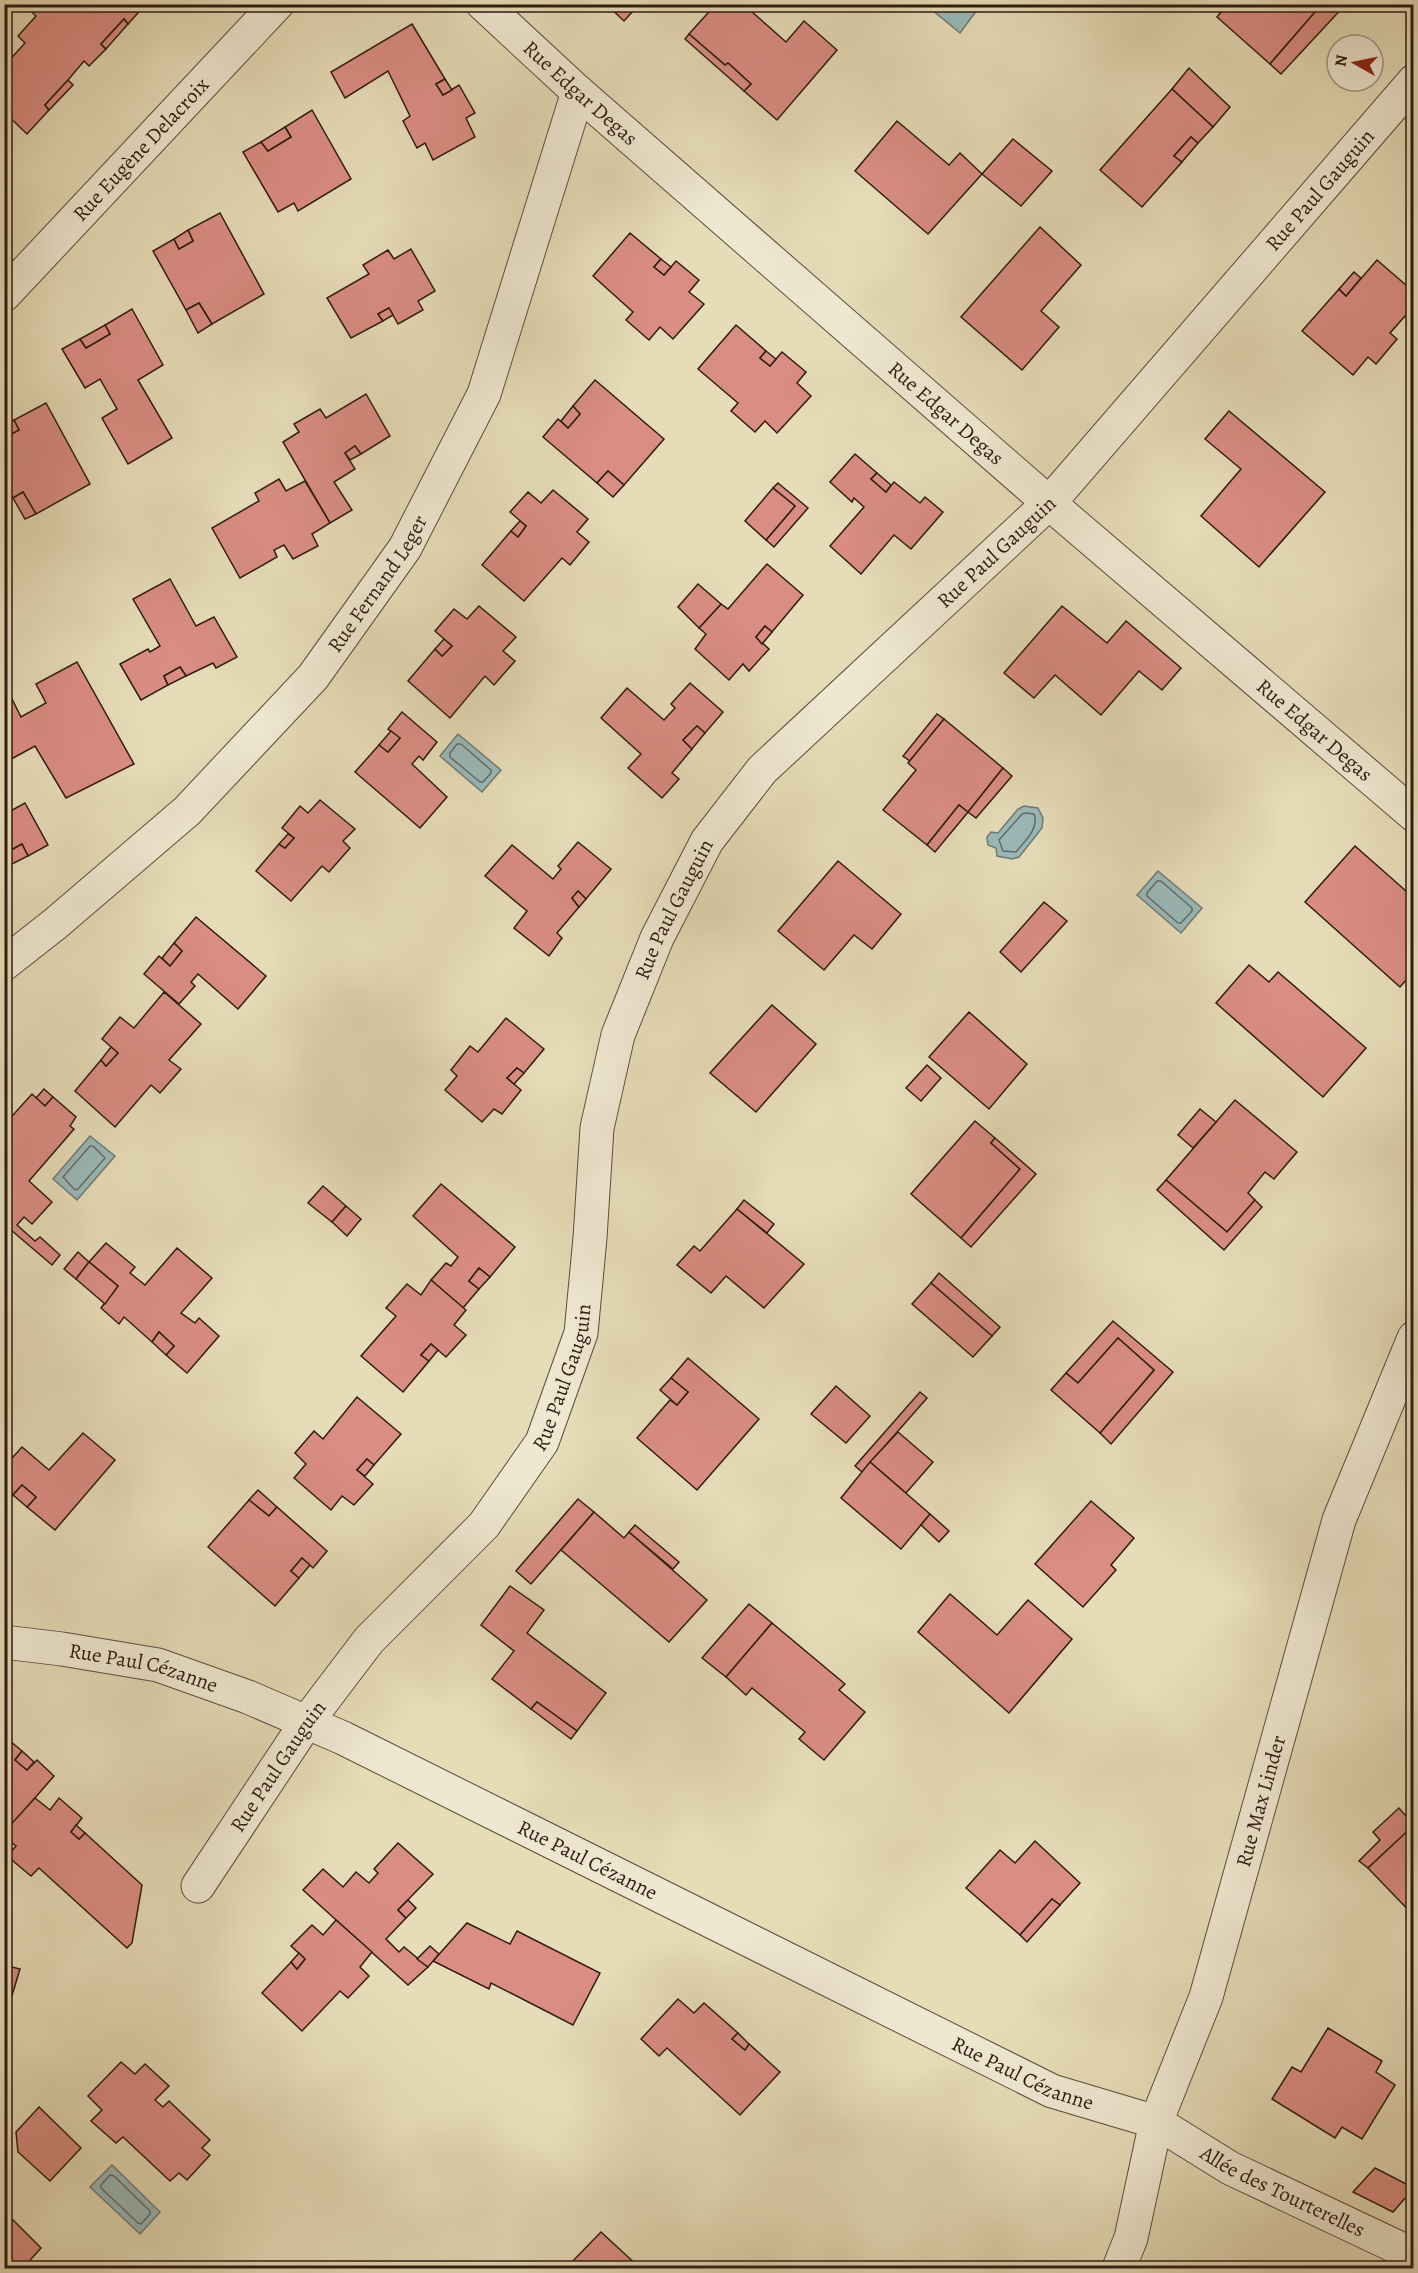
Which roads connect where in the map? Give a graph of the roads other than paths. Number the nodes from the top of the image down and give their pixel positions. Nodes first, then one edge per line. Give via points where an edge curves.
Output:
1 (277, 4) edge
2 (483, 4) edge
3 (1413, 81) edge
4 (578, 92) junction
5 (4, 295) edge
6 (1049, 503) junction
7 (1413, 815) edge
8 (4, 964) edge
9 (1413, 1338) edge
10 (4, 1642) edge
11 (306, 1724) junction
12 (198, 1886) dead end
13 (1156, 2122) junction
14 (1413, 2255) edge
15 (1119, 2268) edge

1 - 5 street, Rue Eugène Delacroix
2 - 4 street, Rue Edgar Degas
3 - 6 street, Rue Paul Gauguin
4 - 6 street, Rue Edgar Degas
4 - 8 street, Rue Fernand Leger via 484,394 405,548 313,677 187,811
6 - 7 street, Rue Edgar Degas
6 - 11 street, Rue Paul Gauguin via 762,770 707,841 657,938 618,1035 597,1128 581,1333 542,1442 484,1525 369,1640
9 - 13 street, Rue Max Linder via 1339,1520 1206,1997
10 - 11 street, Rue Paul Cézanne via 158,1665 248,1697
11 - 12 street, Rue Paul Gauguin
11 - 13 street, Rue Paul Cézanne via 428,1779 1052,2091
13 - 14 street, Allée des Tourterelles via 1230,2168
13 - 15 street, Rue Max Linder via 1131,2238

